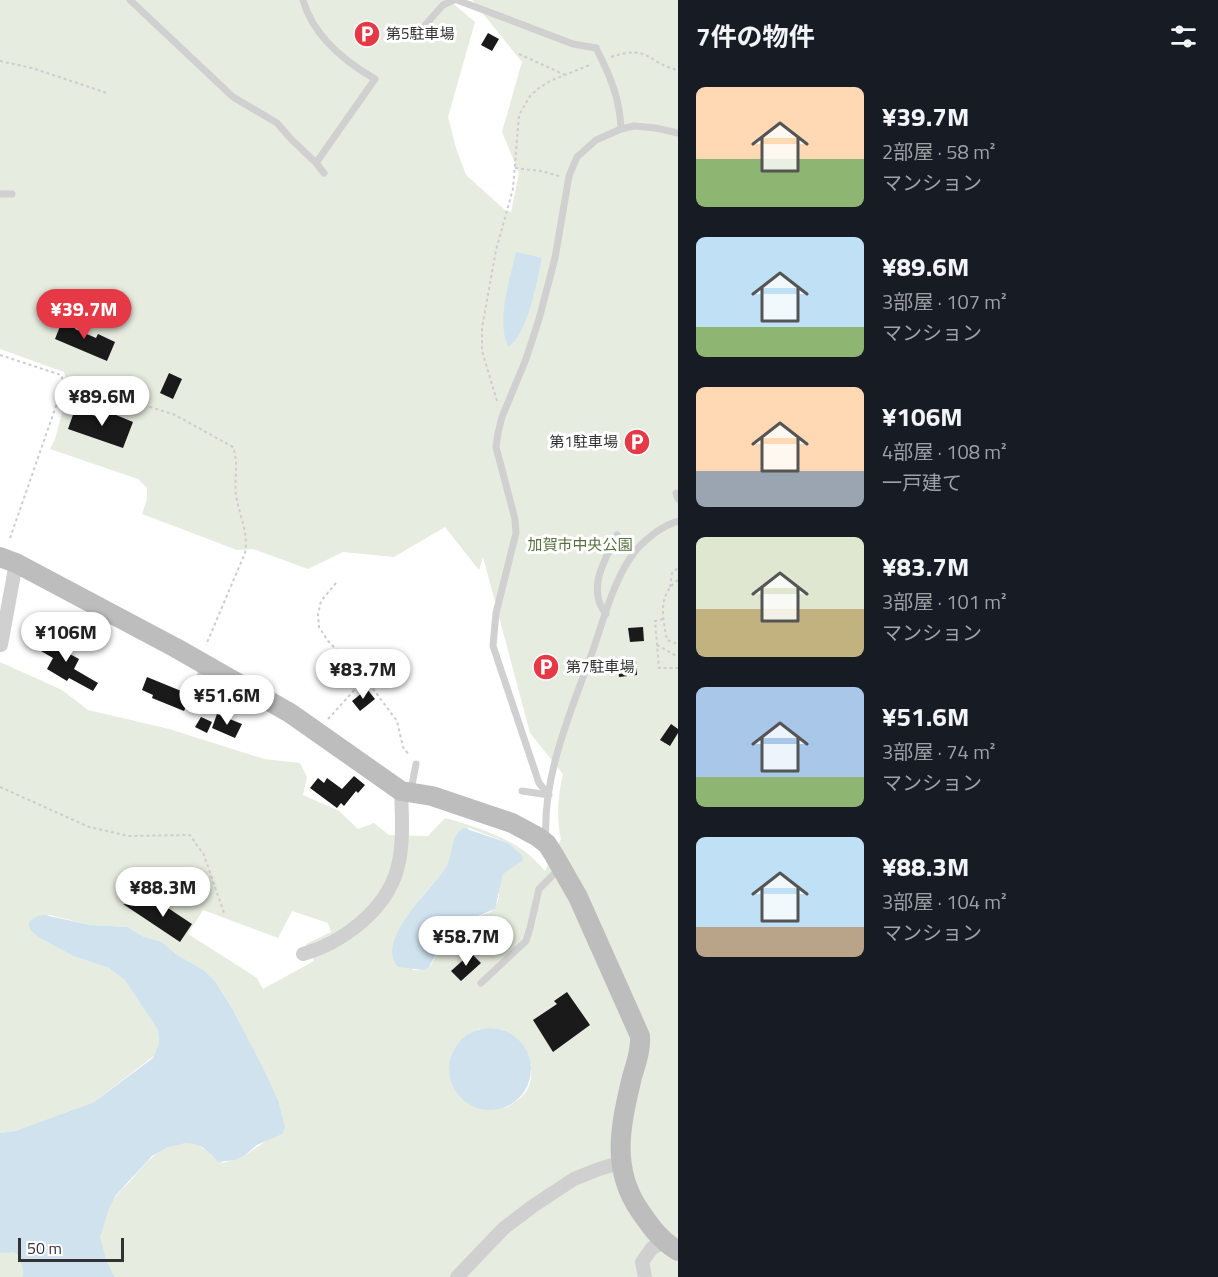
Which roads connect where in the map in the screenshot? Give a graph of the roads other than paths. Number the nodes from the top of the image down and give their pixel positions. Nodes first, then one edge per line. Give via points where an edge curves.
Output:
1 (130, 0) edge
2 (303, 0) edge
3 (456, 0) edge
4 (395, 33) dead end
5 (621, 129) junction
6 (678, 133) edge
7 (316, 163) junction
8 (324, 173) dead end
9 (0, 194) edge
10 (12, 194) dead end
11 (678, 521) edge
12 (617, 535) dead end
13 (7, 559) edge
14 (606, 614) junction
15 (1, 645) edge
16 (202, 663) junction
17 (230, 710) dead end
18 (416, 764) road end
19 (522, 791) dead end
20 (406, 792) junction
21 (549, 795) junction
22 (547, 844) junction
23 (561, 866) junction
24 (303, 954) dead end
25 (481, 982) dead end
26 (620, 1163) junction
27 (670, 1246) edge
28 (457, 1277) edge
29 (645, 1277) edge

1 - 7 lane via 233,97 277,123
2 - 7 lane via 320,34 340,56 375,79
3 - 4 lane via 443,5 419,32
3 - 5 lane, bridge via 573,44 596,48 614,85
5 - 6 lane via 634,126
5 - 21 lane via 596,140 577,157 568,178 555,258 539,319 502,417 496,447 516,533 496,613 493,646 539,783
7 - 8 lane
9 - 10 lane
11 - 14 lane via 653,534 636,550
12 - 14 lane via 601,567 596,588 598,605
13 - 15 street
13 - 16 street
14 - 21 lane via 557,755
16 - 17 lane via 195,688
16 - 20 street via 290,713
18 - 20 lane
19 - 21 lane
20 - 22 street via 432,796 512,823
20 - 24 street via 396,871 385,894 342,937 322,949
21 - 22 lane
22 - 23 street
23 - 25 lane via 539,889 525,941
23 - 26 street via 640,1036 640,1052 622,1124
26 - 27 street via 636,1206
26 - 28 street via 574,1179 533,1206 504,1228
27 - 29 street via 652,1248 642,1262

